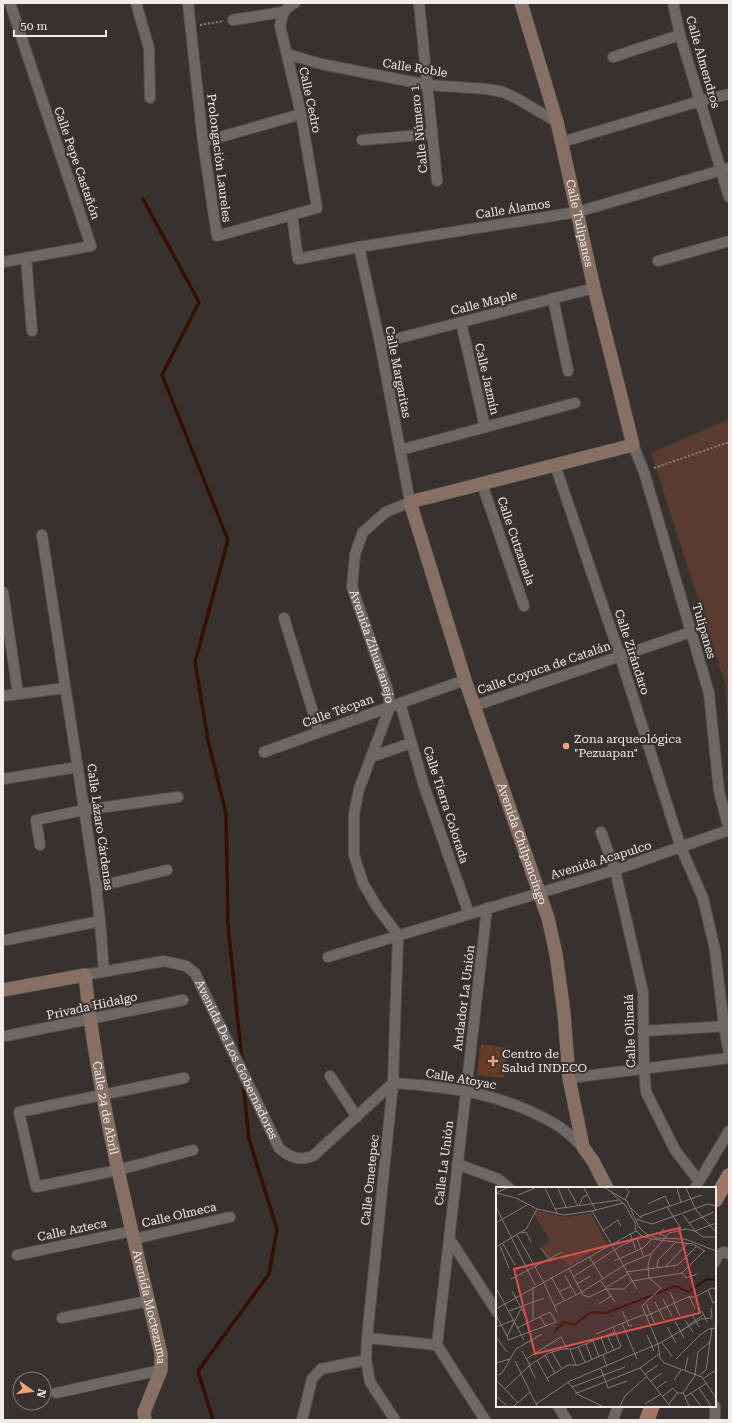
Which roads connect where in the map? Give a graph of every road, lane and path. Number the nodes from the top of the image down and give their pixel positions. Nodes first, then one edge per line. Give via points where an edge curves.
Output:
1 (10, 3) edge
2 (136, 3) edge
3 (188, 3) edge
4 (419, 3) edge
5 (521, 3) edge
6 (673, 3) edge
7 (286, 6) edge
8 (233, 20) joint
9 (191, 26) junction
10 (680, 35) junction
11 (287, 54) junction
12 (612, 57) dead end
13 (428, 85) junction
14 (729, 94) edge
15 (150, 98) dead end
16 (700, 101) junction
17 (301, 114) junction
18 (557, 122) junction
19 (432, 134) junction
20 (362, 140) dead end
21 (203, 142) junction
22 (562, 142) junction
23 (726, 169) edge
24 (437, 181) dead end
25 (729, 198) edge
26 (317, 208) joint
27 (577, 212) junction
28 (292, 215) junction
29 (729, 241) edge
30 (359, 247) junction
31 (26, 258) junction
32 (658, 261) dead end
33 (3, 262) edge
34 (594, 288) junction
35 (553, 298) junction
36 (461, 322) junction
37 (32, 331) dead end
38 (380, 343) junction
39 (568, 371) dead end
40 (575, 403) dead end
41 (485, 427) junction
42 (729, 442) edge
43 (633, 445) junction
44 (400, 450) junction
45 (555, 465) junction
46 (644, 472) junction
47 (482, 484) junction
48 (410, 502) junction
49 (42, 535) dead end
50 (3, 592) edge
51 (524, 606) dead end
52 (284, 618) dead end
53 (5, 626) edge
54 (691, 632) junction
55 (620, 656) junction
56 (466, 680) junction
57 (65, 688) junction
58 (18, 694) junction
59 (3, 696) edge
60 (395, 705) junction
61 (474, 706) junction
62 (319, 732) junction
63 (412, 743) junction
64 (264, 752) dead end
65 (371, 757) junction
66 (78, 767) junction
67 (3, 778) edge
68 (178, 797) dead end
69 (84, 810) junction
70 (729, 830) edge
71 (601, 832) dead end
72 (40, 845) dead end
73 (681, 848) junction
74 (167, 870) dead end
75 (616, 870) junction
76 (96, 887) junction
77 (537, 893) junction
78 (487, 908) junction
79 (469, 914) junction
80 (100, 921) junction
81 (398, 935) junction
82 (6, 940) dead end
83 (328, 957) dead end
84 (104, 971) junction
85 (85, 975) junction
86 (3, 990) edge
87 (183, 1000) dead end
88 (89, 1020) junction
89 (726, 1026) edge
90 (643, 1031) junction
91 (6, 1036) dead end
92 (729, 1052) edge
93 (729, 1058) edge
94 (644, 1069) junction
95 (330, 1076) dead end
96 (184, 1078) dead end
97 (569, 1078) junction
98 (393, 1083) junction
99 (466, 1091) junction
100 (102, 1096) junction
101 (357, 1117) junction
102 (729, 1131) edge
103 (583, 1147) junction
104 (193, 1150) dead end
105 (457, 1164) junction
106 (118, 1170) junction
107 (729, 1176) edge
108 (696, 1184) edge
109 (508, 1187) edge
110 (606, 1187) edge
111 (716, 1198) edge
112 (230, 1217) dead end
113 (133, 1235) junction
114 (448, 1238) junction
115 (729, 1254) edge
116 (17, 1256) dead end
117 (716, 1260) edge
118 (148, 1301) junction
119 (496, 1310) edge
120 (62, 1318) dead end
121 (367, 1338) junction
122 (437, 1344) junction
123 (366, 1360) junction
124 (161, 1370) junction
125 (56, 1393) dead end
126 (559, 1407) edge
127 (618, 1407) edge
128 (652, 1407) edge
129 (715, 1407) edge
130 (145, 1420) edge
131 (302, 1420) edge
132 (395, 1420) edge
133 (485, 1420) edge
134 (567, 1420) edge
135 (613, 1420) edge
136 (647, 1420) edge
137 (715, 1420) edge

1 - 31 street, Calle Pepe Castañón via 91,246
2 - 15 street via 149,48
3 - 9 street, Prolongación Laureles
4 - 13 street, Calle Número 1
5 - 18 street, Calle Tulipanes
6 - 10 street, Calle Almendros
7 - 8 street
7 - 11 street, Calle Cedro via 280,26
8 - 9 path
9 - 21 street, Prolongación Laureles
10 - 12 street
10 - 16 street, Calle Almendros
11 - 13 street, Calle Roble via 321,64
11 - 17 street, Calle Cedro
13 - 18 street, Calle Roble via 503,92
13 - 19 street, Calle Número 1
14 - 16 street
16 - 22 street
16 - 23 street, Calle Almendros
17 - 21 street
17 - 26 street, Calle Cedro
18 - 22 street, Calle Tulipanes
19 - 20 street
19 - 24 street, Calle Número 1
21 - 28 street, Prolongación Laureles via 217,236
22 - 27 street, Calle Tulipanes
23 - 25 street, Calle Almendros
23 - 27 street, Calle Álamos
26 - 28 street, Prolongación Laureles
27 - 30 street, Calle Álamos
27 - 34 street, Calle Tulipanes
28 - 30 street, Calle Álamos via 298,259
29 - 32 street
30 - 38 street, Calle Margaritas
31 - 33 street, Calle Pepe Castañón
31 - 37 street
34 - 35 street, Calle Maple
34 - 43 street, Calle Tulipanes
35 - 36 street, Calle Maple
35 - 39 street
36 - 38 street, Calle Maple
36 - 41 street, Calle Jazmín
38 - 44 street, Calle Margaritas
40 - 41 street
41 - 44 street, Calle Jazmín
42 - 46 path
43 - 45 street, Avenida Zihuatanejo
43 - 46 street, Tulipanes
44 - 48 street, Calle Margaritas
45 - 47 street, Avenida Zihuatanejo
45 - 55 street, Calle Zirándaro
46 - 54 street, Tulipanes
47 - 48 street, Avenida Zihuatanejo
47 - 51 street, Calle Cutzamala
48 - 56 street, Avenida Chilpancingo
48 - 60 street, Avenida Zihuatanejo via 386,512 363,532 355,554 352,587
49 - 57 street, Calle Lázaro Cárdenas
50 - 53 street
52 - 62 street
53 - 58 street
54 - 55 street, Calle Coyuca de Catalán
54 - 70 street, Tulipanes via 709,693 719,791
55 - 61 street, Calle Coyuca de Catalán
55 - 73 street, Calle Zirándaro
56 - 60 street, Calle Técpan
56 - 61 street, Avenida Chilpancingo
57 - 58 street
57 - 66 street, Calle Lázaro Cárdenas
58 - 59 street
60 - 62 street, Calle Técpan
60 - 63 street, Calle Tierra Colorada
60 - 65 street, Avenida Zihuatanejo
61 - 77 street, Avenida Chilpancingo
62 - 64 street, Calle Técpan
63 - 65 street
63 - 79 street, Calle Tierra Colorada via 424,786
65 - 81 street, Avenida Zihuatanejo via 359,789 354,814 354,855 363,883
66 - 67 street
66 - 69 street, Calle Lázaro Cárdenas
68 - 69 street
69 - 72 street via 36,820
69 - 76 street, Calle Lázaro Cárdenas
70 - 73 street, Avenida Acapulco
71 - 75 street, Calle Olinalá
73 - 75 street, Avenida Acapulco
73 - 89 street, Calle Zirándaro via 705,905 715,950
74 - 76 street
75 - 77 street, Avenida Acapulco
75 - 90 street, Calle Olinalá via 642,992
76 - 80 street, Calle Lázaro Cárdenas
77 - 78 street, Avenida Acapulco
77 - 97 street, Avenida Chilpancingo via 548,918 556,954
78 - 79 street, Avenida Acapulco
78 - 99 street, Andador La Unión
79 - 81 street, Avenida Acapulco
80 - 82 street
80 - 84 street, Calle Lázaro Cárdenas
81 - 83 street, Avenida Acapulco
81 - 98 street, Calle Ometepec
84 - 85 street, Avenida De Los Gobernadores
84 - 101 street, Avenida De Los Gobernadores via 164,961 186,966 194,973 279,1148 286,1155 305,1159 314,1156
85 - 86 street, Avenida De Los Gobernadores
85 - 88 street, Calle 24 de Abril
87 - 88 street, Privada Hidalgo
88 - 91 street, Privada Hidalgo
88 - 100 street, Calle 24 de Abril
89 - 90 street
89 - 92 street, Calle Zirándaro
90 - 94 street, Calle Olinalá
93 - 94 street
94 - 97 street
94 - 108 street, Calle Olinalá via 646,1092 675,1150
95 - 101 street
96 - 100 street
97 - 103 street, Avenida Chilpancingo
98 - 99 street, Calle Atoyac via 443,1086
98 - 101 street, Avenida De Los Gobernadores
98 - 121 street, Calle Ometepec
99 - 103 street, Calle Atoyac via 489,1095 526,1110 560,1128
99 - 105 street, Calle La Unión
100 - 106 street, Calle 24 de Abril
100 - 106 street via 19,1112 36,1187
102 - 108 street
103 - 110 street, Avenida Chilpancingo
104 - 106 street
105 - 109 street via 498,1179
105 - 114 street, Calle La Unión
106 - 113 street, Calle 24 de Abril
107 - 111 main road
112 - 113 street, Calle Olmeca
113 - 116 street, Calle Azteca
113 - 118 street, Avenida Moctezuma
114 - 119 street
114 - 122 street, Calle La Unión
115 - 117 street via 724,1252
118 - 120 street
118 - 124 street, Avenida Moctezuma via 161,1354
121 - 122 street
121 - 123 street, Calle Ometepec
122 - 133 street
123 - 131 street via 320,1369 312,1379
123 - 132 street, Calle Ometepec via 370,1382
124 - 125 street
124 - 130 street, Avenida Moctezuma via 147,1405
126 - 134 street
127 - 135 street
128 - 136 main road
129 - 137 street

